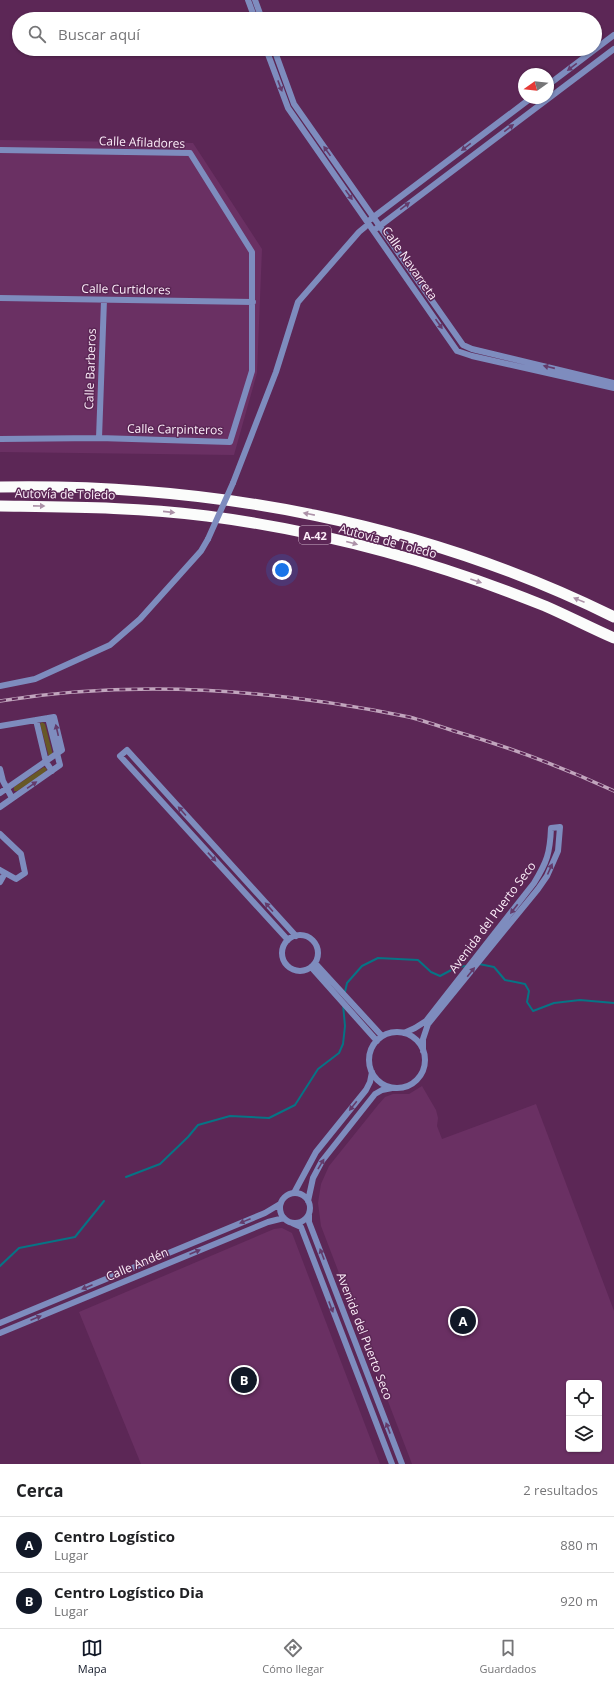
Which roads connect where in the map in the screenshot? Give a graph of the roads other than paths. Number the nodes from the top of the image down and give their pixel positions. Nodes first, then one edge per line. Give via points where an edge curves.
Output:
1 (248, 0) edge
2 (255, 0) edge
3 (252, 12) edge
4 (259, 12) edge
5 (614, 35) edge
6 (602, 44) edge
7 (614, 49) edge
8 (269, 56) edge
9 (277, 56) edge
10 (586, 56) edge
11 (554, 80) edge
12 (523, 104) edge
13 (0, 150) edge
14 (374, 217) junction
15 (366, 224) junction
16 (377, 228) junction
17 (0, 298) edge
18 (104, 300) junction
19 (253, 302) junction
20 (614, 383) edge
21 (614, 388) edge
22 (98, 438) junction
23 (0, 439) edge
24 (0, 479) edge
25 (22, 486) junction
26 (0, 487) edge
27 (0, 506) edge
28 (614, 617) edge
29 (614, 638) edge
30 (0, 686) edge
31 (48, 718) junction
32 (36, 720) junction
33 (0, 726) edge
34 (56, 755) junction
35 (46, 762) junction
36 (0, 769) edge
37 (52, 771) junction
38 (6, 788) junction
39 (0, 793) edge
40 (12, 798) junction
41 (0, 807) edge
42 (0, 834) edge
43 (3, 871) edge
44 (0, 882) edge
45 (296, 936) junction
46 (288, 940) junction
47 (313, 965) junction
48 (404, 1033) junction
49 (379, 1039) junction
50 (423, 1051) junction
51 (372, 1072) junction
52 (392, 1088) junction
53 (294, 1193) junction
54 (308, 1201) junction
55 (280, 1204) junction
56 (309, 1215) junction
57 (284, 1218) junction
58 (292, 1223) junction
59 (0, 1323) edge
60 (0, 1333) edge
61 (392, 1464) edge
62 (402, 1464) edge

1 - 3 street
2 - 4 street
5 -> 6 street
16 -> 7 street
8 -> 15 street, Calle Navarreta via 288,108
14 -> 9 street, Calle Navarreta via 294,104
10 -> 11 street
12 -> 14 street
13 - 19 street, Calle Afiladores via 190,153 252,252
14 - 15 street
14 - 16 street, Calle Navarreta
15 - 16 street, Calle Navarreta
15 - 30 street, bridge via 298,302 276,372 233,483 201,551 140,619 110,645 35,679
20 -> 16 street, Calle Navarreta via 472,349 463,344
16 -> 21 street, Calle Navarreta via 457,351
17 - 18 street, Calle Curtidores
18 - 19 street, Calle Curtidores
18 - 22 street, Calle Barberos
19 - 22 street, Calle Carpinteros via 252,371 230,442
22 - 23 street, Calle Carpinteros
24 - 25 highway
25 - 26 highway, Autovía de Toledo / A-42
28 -> 25 highway, Autovía de Toledo / A-42 via 585,602 445,549 344,521 190,495 120,488
27 -> 29 highway, Autovía de Toledo / A-42 via 95,507 207,516 346,542 438,568 493,587 545,606
31 - 32 street
31 - 34 street
34 -> 31 street via 62,750 54,717
32 - 33 street
32 - 35 street
34 - 35 street
34 - 37 street via 60,765
35 - 37 street
35 - 38 street
36 - 38 street
40 -> 37 street
38 - 39 street
38 - 40 street
40 - 41 street
42 - 43 street via 21,854 25,873 16,879
43 - 44 street
45 - 46 street
45 -> 46 street via 127,750 120,756
45 - 47 street via 304,936 314,941 318,952
46 - 47 street via 283,950 285,962 300,971
47 - 49 street via 341,992
47 - 49 street via 340,1000
48 - 49 street, Avenida del Puerto Seco via 395,1032
48 - 50 street via 419,1042
50 -> 48 street, Avenida del Puerto Seco via 423,1039 428,1024 547,876 558,851 560,827 551,828 550,850 545,866 534,884 426,1020
49 - 51 street via 369,1053
50 - 52 street, Avenida del Puerto Seco via 425,1060 418,1078 406,1086
51 - 52 street via 383,1084
51 -> 53 street via 366,1090 316,1152
54 -> 52 street, Avenida del Puerto Seco via 313,1178 328,1152 375,1094
53 - 54 street via 304,1196
53 - 55 street via 286,1196
54 - 56 street, Avenida del Puerto Seco
55 - 57 street
55 -> 59 street, Calle Andén via 265,1213
56 - 58 street via 301,1222
62 -> 56 street, Avenida del Puerto Seco via 309,1222
57 - 58 street, Avenida del Puerto Seco
60 -> 57 street, Calle Andén via 261,1225
58 -> 61 street, Avenida del Puerto Seco via 300,1228

